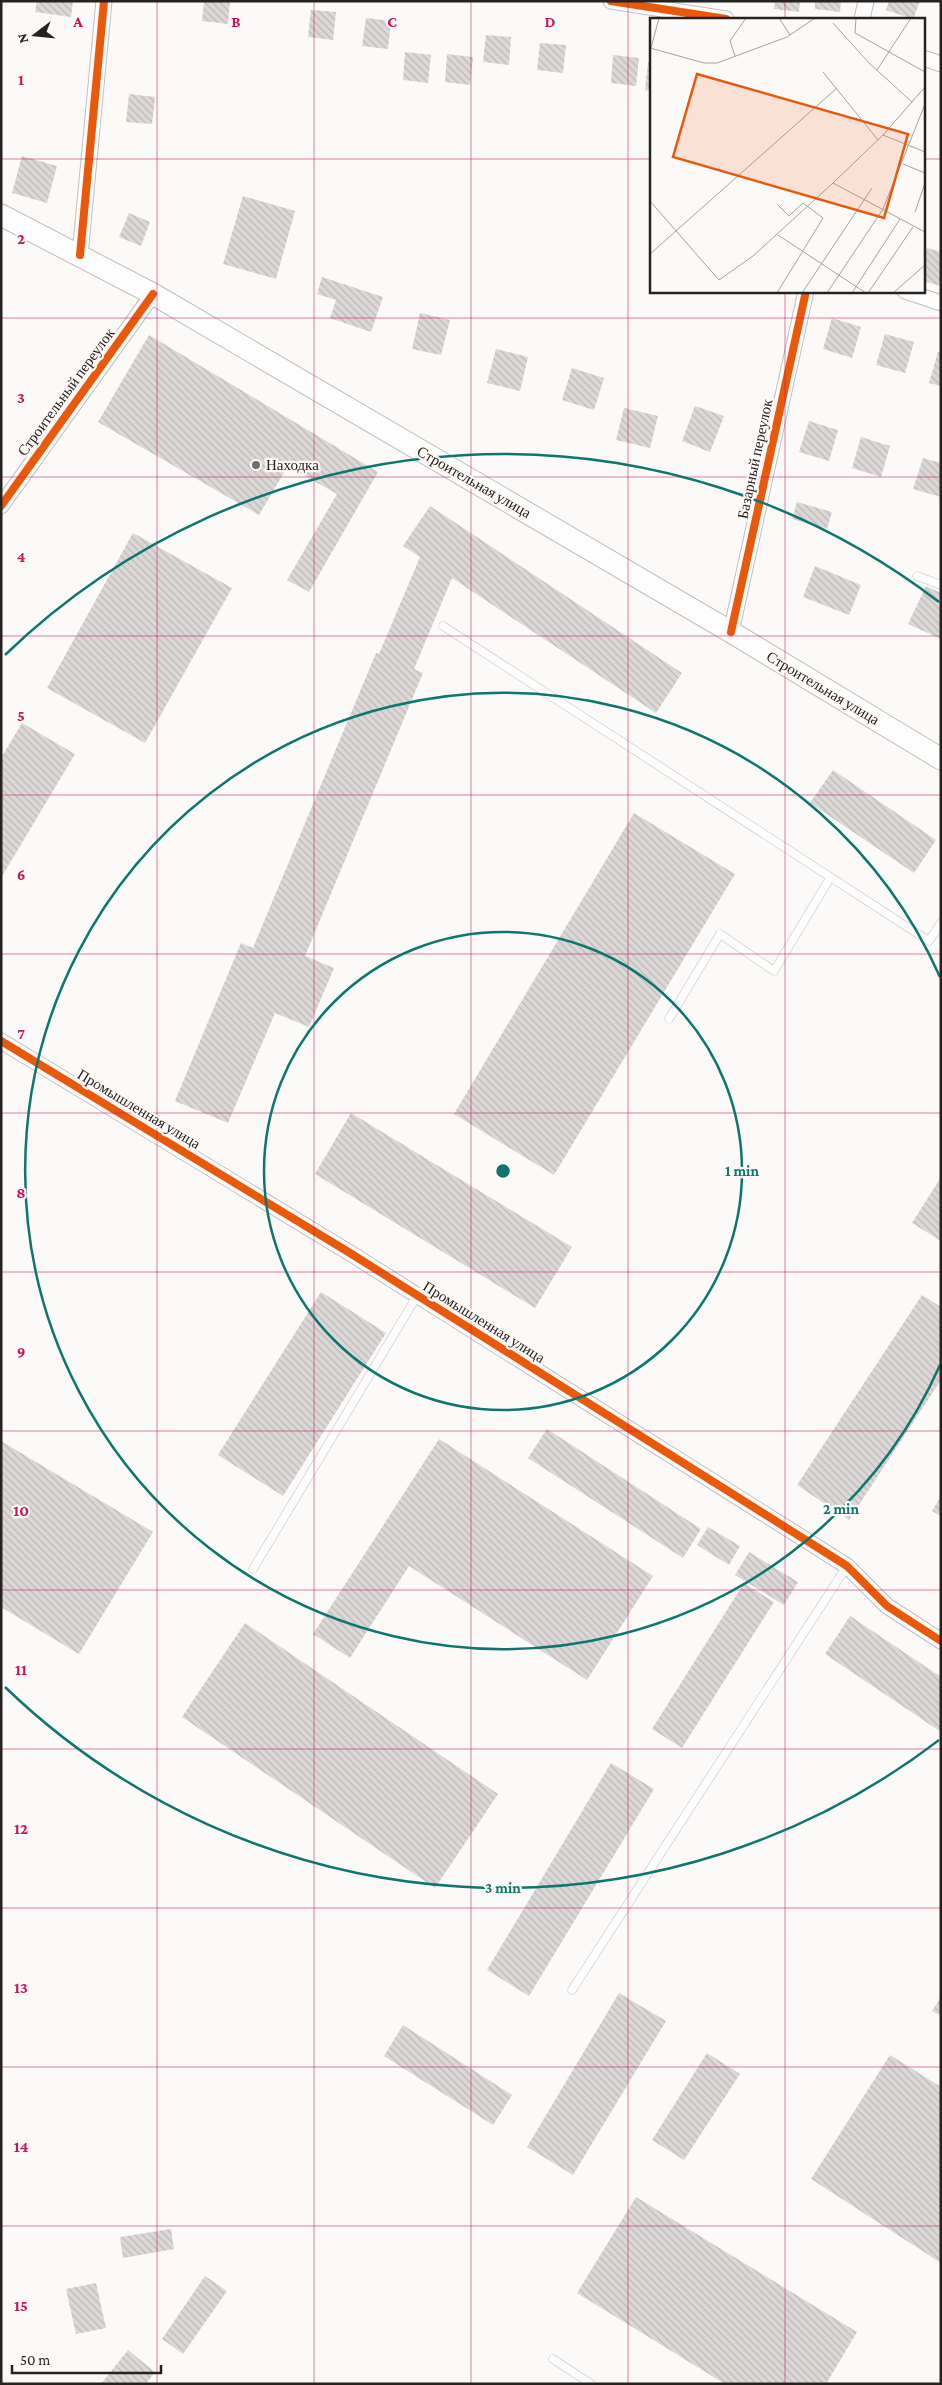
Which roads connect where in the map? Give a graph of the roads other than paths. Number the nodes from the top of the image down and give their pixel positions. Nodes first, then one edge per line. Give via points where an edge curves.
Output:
1 (104, 1) edge
2 (611, 1) edge
3 (866, 1) edge
4 (720, 18) edge
5 (862, 18) edge
6 (924, 58) edge
7 (941, 64) edge
8 (1, 215) edge
9 (80, 255) junction
10 (806, 292) edge
11 (909, 292) edge
12 (152, 294) junction
13 (941, 302) edge
14 (1, 506) edge
15 (917, 576) dead end
16 (941, 585) edge
17 (444, 626) dead end
18 (731, 632) junction
19 (941, 759) edge
20 (830, 878) junction
21 (941, 923) edge
22 (669, 1019) dead end
23 (1, 1041) edge
24 (416, 1296) junction
25 (847, 1566) junction
26 (253, 1570) dead end
27 (941, 1641) edge
28 (572, 1990) dead end
29 (553, 2359) dead end
30 (591, 2384) edge

1 - 9 street
2 - 4 street
3 - 5 street
6 - 7 street
8 - 9 main road, Строительная улица
9 - 12 main road, Строительная улица
10 - 18 street, Базарный переулок
11 - 13 street
12 - 14 street, Строительный переулок
12 - 18 main road, Строительная улица
15 - 16 lane
17 - 20 lane
18 - 19 main road, Строительная улица
20 - 21 lane via 929,941
20 - 22 lane via 774,971 720,934
23 - 24 street, Промышленная улица
24 - 25 street, Промышленная улица
24 - 26 lane
25 - 27 street, Промышленная улица via 887,1606
25 - 28 lane
29 - 30 lane

